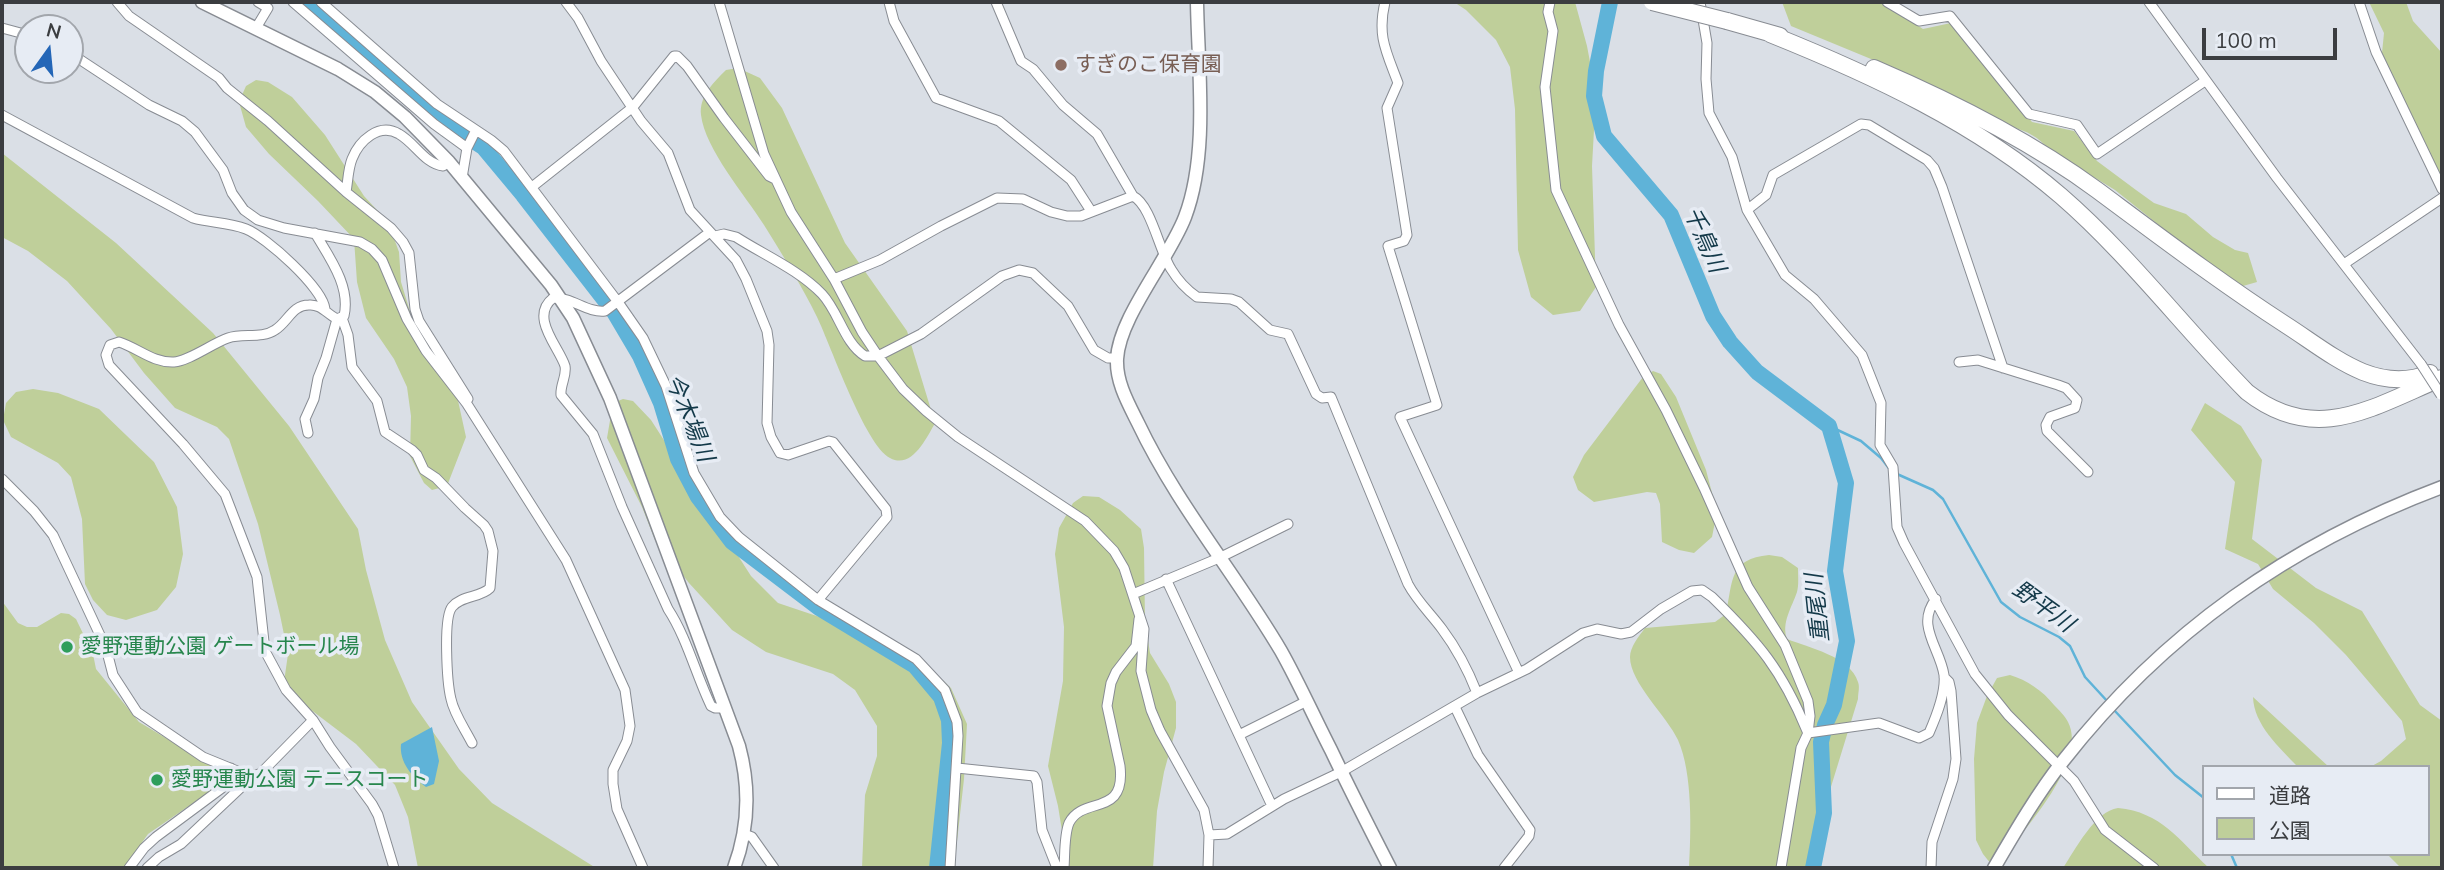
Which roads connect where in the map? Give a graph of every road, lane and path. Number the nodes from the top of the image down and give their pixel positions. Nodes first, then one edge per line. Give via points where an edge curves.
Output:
1 (117, 2) edge
2 (202, 2) edge
3 (258, 2) edge
4 (293, 2) edge
5 (321, 2) edge
6 (566, 2) edge
7 (719, 2) edge
8 (889, 2) edge
9 (996, 2) edge
10 (1197, 2) edge
11 (1385, 2) edge
12 (1550, 2) edge
13 (1652, 2) edge
14 (1700, 2) edge
15 (1887, 2) edge
16 (2149, 2) edge
17 (2359, 2) edge
18 (256, 29) junction
19 (1770, 34) junction
20 (84, 62) edge
21 (2205, 81) junction
22 (633, 107) junction
23 (2, 115) edge
24 (471, 140) junction
25 (449, 162) junction
26 (462, 178) junction
27 (776, 178) junction
28 (532, 187) junction
29 (2442, 189) edge
30 (346, 191) junction
31 (1133, 196) junction
32 (2442, 198) edge
33 (1747, 210) junction
34 (1091, 211) junction
35 (315, 233) junction
36 (713, 234) junction
37 (1165, 257) junction
38 (2344, 264) junction
39 (834, 279) junction
40 (559, 298) junction
41 (613, 305) junction
42 (325, 309) junction
43 (339, 318) junction
44 (878, 356) junction
45 (1117, 358) junction
46 (1959, 362) dead end
47 (2003, 368) junction
48 (2442, 369) edge
49 (2442, 390) edge
50 (467, 404) junction
51 (308, 433) dead end
52 (2088, 472) dead end
53 (2, 479) edge
54 (2442, 487) edge
55 (1289, 524) dead end
56 (1219, 558) junction
57 (1166, 579) junction
58 (1133, 594) junction
59 (1936, 599) junction
60 (818, 600) junction
61 (1140, 617) junction
62 (1519, 673) junction
63 (1944, 677) junction
64 (1477, 693) junction
65 (1307, 701) junction
66 (1455, 706) junction
67 (725, 708) junction
68 (313, 720) junction
69 (1808, 733) junction
70 (1239, 735) junction
71 (472, 743) dead end
72 (2061, 763) junction
73 (231, 768) junction
74 (957, 768) junction
75 (1341, 772) junction
76 (252, 777) junction
77 (1272, 806) junction
78 (744, 834) junction
79 (1209, 835) junction
80 (129, 868) edge
81 (147, 868) edge
82 (394, 868) edge
83 (643, 868) edge
84 (734, 868) edge
85 (774, 868) edge
86 (950, 868) edge
87 (1057, 868) edge
88 (1064, 868) edge
89 (1208, 868) edge
90 (1390, 868) edge
91 (1504, 868) edge
92 (1782, 868) edge
93 (1931, 868) edge
94 (1994, 868) edge
95 (2154, 868) edge

1 - 30 street via 129,16 219,78
2 - 18 street
3 - 18 street via 268,8
4 - 24 street via 434,124
5 - 24 street
6 - 22 street
7 - 27 street via 764,154
8 - 34 street via 894,21 936,98 999,121 1070,180
9 - 31 street via 1021,61 1097,134
10 - 37 street via 1196,178 1185,217
11 - 62 street via 1382,39 1398,83 1387,108 1406,235 1404,241 1388,246 1437,405 1400,417
12 - 69 street via 1553,30 1545,87 1556,190 1748,587 1785,645 1808,701
13 - 19 highway, bridge
14 - 33 street via 1707,43 1709,113 1732,158
15 - 21 street via 1919,21 1950,16 2029,114 2077,125 2097,154
16 - 21 street
17 - 29 street via 2376,52
18 - 25 street via 375,92
19 - 48 highway via 1856,61 1998,129 2094,188 2247,299 2361,371 2404,380
19 - 49 highway via 1904,94 2028,170 2096,229 2247,392 2276,411 2325,420
20 - 35 street via 195,132 244,210 258,220
21 - 38 street
22 - 27 street via 677,56 769,176
22 - 28 street
22 - 36 street via 668,153 690,209
23 - 42 street via 192,218 218,220 257,234 311,285
24 - 26 street
24 - 28 street via 497,145
25 - 26 street
25 - 30 street via 443,166 432,163 400,134 381,130 355,153
26 - 40 street
27 - 39 street via 805,236
28 - 41 street
30 - 50 street via 403,242 409,253 419,321 466,392
31 - 34 street
31 - 37 street via 1147,210
32 - 38 street
33 - 47 street via 1766,195 1773,175 1861,124 1927,160 1942,187
33 - 59 street via 1784,275 1814,299 1862,355 1881,403 1880,445 1893,472 1897,527
34 - 39 street via 1067,216 1023,199 997,198
35 - 43 street via 338,272 345,308
35 - 50 street via 360,242 382,260 407,319
36 - 41 street
36 - 44 street via 736,237 805,280 830,304 858,352
36 - 60 street via 736,260 767,331 767,424 780,453 788,455 833,442 887,509 887,517
37 - 45 street via 1126,325
37 - 64 street via 1197,298 1239,302 1270,330 1288,334 1316,394 1331,397 1408,584 1464,661
38 - 49 street, bridge
39 - 44 street
40 - 41 street via 600,312
40 - 67 street via 610,398
40 - 67 street via 548,303 545,322 565,370 561,394 593,433 711,706
41 - 60 street via 643,338 666,386 685,450 720,517
42 - 43 street
42 - 68 street via 301,306 275,331 230,338 178,362 145,356 119,342 110,345 106,355 109,365 225,494 257,577 265,651 286,690
43 - 51 street via 305,419
43 - 71 street via 348,335 352,367 377,401 385,432 417,455 424,470 484,525 491,540 489,590 455,604 446,625 450,697
44 - 45 street via 921,334 1002,276 1019,270 1033,274 1068,306 1097,353
44 - 58 street via 903,389 958,437 1101,535 1124,568
45 - 56 street via 1121,388 1145,438
46 - 47 street via 1978,360
47 - 52 street via 2058,385 2074,395 2075,408 2050,417 2046,425
50 - 83 street via 566,560 625,690 630,726 613,770 613,784 617,809
53 - 73 street via 53,535 106,648 113,675 137,712 203,757
54 - 72 street via 2351,526 2279,565 2211,611 2114,701
55 - 56 street
56 - 57 street
56 - 65 street via 1251,602
57 - 58 street
57 - 70 street
58 - 61 street
59 - 63 street via 1926,618
59 - 72 street via 1975,674 2008,715
60 - 74 street via 916,659 945,690 957,722
61 - 79 street via 1145,636 1142,671 1151,710 1198,796
61 - 88 street via 1136,646 1116,672 1107,706 1121,766 1119,791 1113,799 1070,820
62 - 64 street
62 - 69 street via 1583,633 1597,629 1631,632 1661,609 1702,590 1765,652 1792,695
63 - 69 street via 1925,737 1909,736 1880,723
63 - 93 street via 1951,691 1956,759 1932,842
64 - 66 street
65 - 70 street
65 - 75 street
66 - 75 street
66 - 91 street via 1478,755 1530,830
67 - 78 street via 746,772
68 - 76 street
68 - 82 street via 372,804
69 - 92 street via 1801,748
70 - 77 street
72 - 94 street
72 - 95 street via 2105,830
73 - 76 street
73 - 80 street via 222,788 156,837
74 - 86 street
74 - 87 street via 1034,776 1042,830
75 - 77 street
75 - 90 street
76 - 81 street via 181,844
77 - 79 street via 1227,834
78 - 84 street
78 - 85 street via 752,837
79 - 89 street

